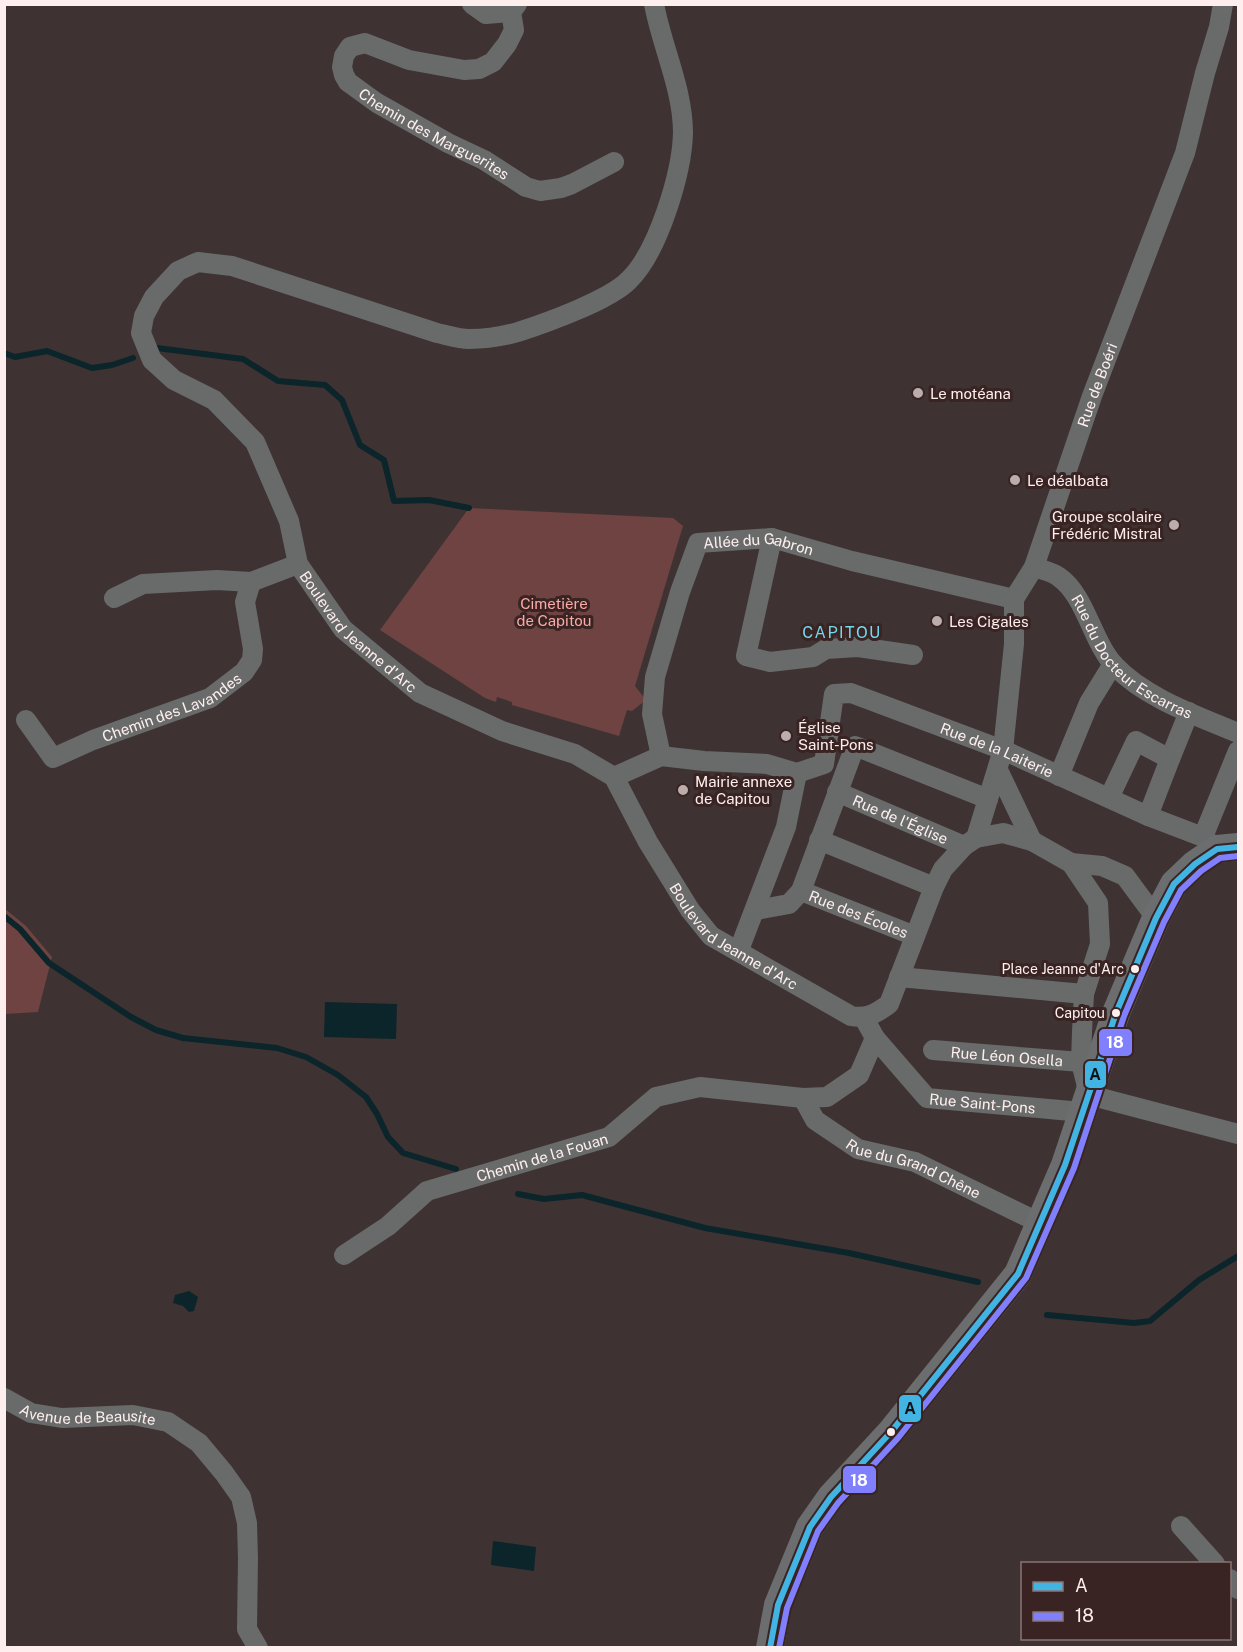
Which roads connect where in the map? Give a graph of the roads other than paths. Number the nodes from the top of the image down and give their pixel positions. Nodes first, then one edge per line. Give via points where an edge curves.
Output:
1 (472, 4) edge
2 (654, 4) edge
3 (1223, 4) edge
4 (514, 8) edge
5 (614, 162) dead end
6 (772, 538) junction
7 (298, 564) junction
8 (1034, 567) junction
9 (251, 582) junction
10 (114, 598) dead end
11 (1014, 599) junction
12 (913, 655) dead end
13 (1113, 664) junction
14 (1190, 712) junction
15 (26, 720) dead end
16 (1239, 733) edge
17 (1003, 750) junction
18 (662, 756) junction
19 (1235, 758) edge
20 (1170, 759) junction
21 (998, 770) junction
22 (797, 773) junction
23 (1059, 776) junction
24 (614, 777) junction
25 (837, 792) junction
26 (1109, 798) junction
27 (988, 799) junction
28 (1148, 816) junction
29 (819, 840) junction
30 (1032, 841) junction
31 (970, 842) junction
32 (1219, 844) edge
33 (1071, 863) junction
34 (934, 887) junction
35 (801, 891) junction
36 (756, 910) junction
37 (1156, 918) junction
38 (915, 936) junction
39 (739, 950) junction
40 (899, 977) junction
41 (1084, 994) junction
42 (864, 1018) junction
43 (875, 1038) junction
44 (933, 1050) dead end
45 (1081, 1062) junction
46 (802, 1098) junction
47 (1085, 1103) junction
48 (1239, 1134) edge
49 (1040, 1223) junction
50 (344, 1255) dead end
51 (4, 1398) edge
52 (1181, 1526) dead end
53 (1214, 1562) edge
54 (258, 1647) edge
55 (770, 1647) edge

1 - 4 street via 486,14
2 - 7 street, Boulevard Jeanne d'Arc via 681,107 680,163 647,258 628,281 600,300 516,332 468,339 437,333 232,266 198,262 178,270 154,297 141,333 152,360 174,380 214,400 255,442 289,521
3 - 8 street, Rue de Boéri via 1185,153 1104,366
4 - 5 street, Chemin des Marguerites via 514,30 507,44 493,62 479,69 418,62 365,43 350,47 344,56 344,75 378,103 526,187 540,191 561,188
6 - 11 street, Allée du Gabron
6 - 12 street via 746,656 770,662 813,657 826,649 858,647
6 - 18 street, Allée du Gabron via 698,543 655,677 652,714
7 - 9 street
7 - 24 street, Boulevard Jeanne d'Arc via 343,629 420,693 502,731 575,754
8 - 11 street, Rue de Boéri
8 - 13 street, Rue du Docteur Escarras via 1059,576 1072,591
9 - 10 street via 143,584
9 - 15 street, Chemin des Lavandes via 246,602 252,660 244,672 210,698 54,758
11 - 17 street via 1014,644
13 - 14 street, Rue du Docteur Escarras via 1129,680
13 - 23 street via 1089,703
14 - 16 street, Rue du Docteur Escarras
14 - 20 street
17 - 21 street
17 - 22 street, Rue de la Laiterie via 851,693 834,694 824,764
17 - 23 street, Rue de la Laiterie
18 - 22 street via 767,764
18 - 24 street
19 - 32 street
20 - 26 street via 1136,741
20 - 28 street
21 - 27 street
21 - 30 street
22 - 36 street via 786,827
23 - 26 street, Rue de la Laiterie
24 - 39 street, Boulevard Jeanne d'Arc via 690,910 711,936
25 - 27 street via 855,746
25 - 29 street
25 - 31 street, Rue de l'Église
26 - 28 street, Rue de la Laiterie
27 - 31 street
28 - 32 street, Rue de la Laiterie
29 - 34 street
29 - 35 street
30 - 31 street via 1003,832
30 - 33 street
31 - 34 street via 944,869
32 - 37 street via 1174,884
33 - 37 street via 1102,866 1125,876
33 - 41 street via 1098,903 1100,944
34 - 38 street
35 - 36 street via 789,904
35 - 38 street, Rue des Écoles
36 - 39 street
37 - 47 street via 1116,1013
38 - 40 street
39 - 42 street, Boulevard Jeanne d'Arc via 851,1016
40 - 41 street
40 - 42 street via 889,1004
41 - 45 street
42 - 43 street
43 - 46 street, Chemin de la Fouan via 859,1075 827,1096
43 - 47 street, Rue Saint-Pons via 927,1098
44 - 45 street, Rue Léon Osella
45 - 47 street
46 - 49 street, Rue du Grand Chêne via 815,1120 858,1149 915,1162
46 - 50 street, Chemin de la Fouan via 700,1087 656,1097 609,1137 427,1191 388,1226
47 - 48 street, Rue Saint-Pons
47 - 49 street via 1065,1165
49 - 55 street via 1018,1274 810,1527 778,1605
51 - 54 street, Avenue de Beausite via 31,1413 62,1418 133,1415 168,1422 199,1443 241,1497 247,1534 247,1629
52 - 53 street

